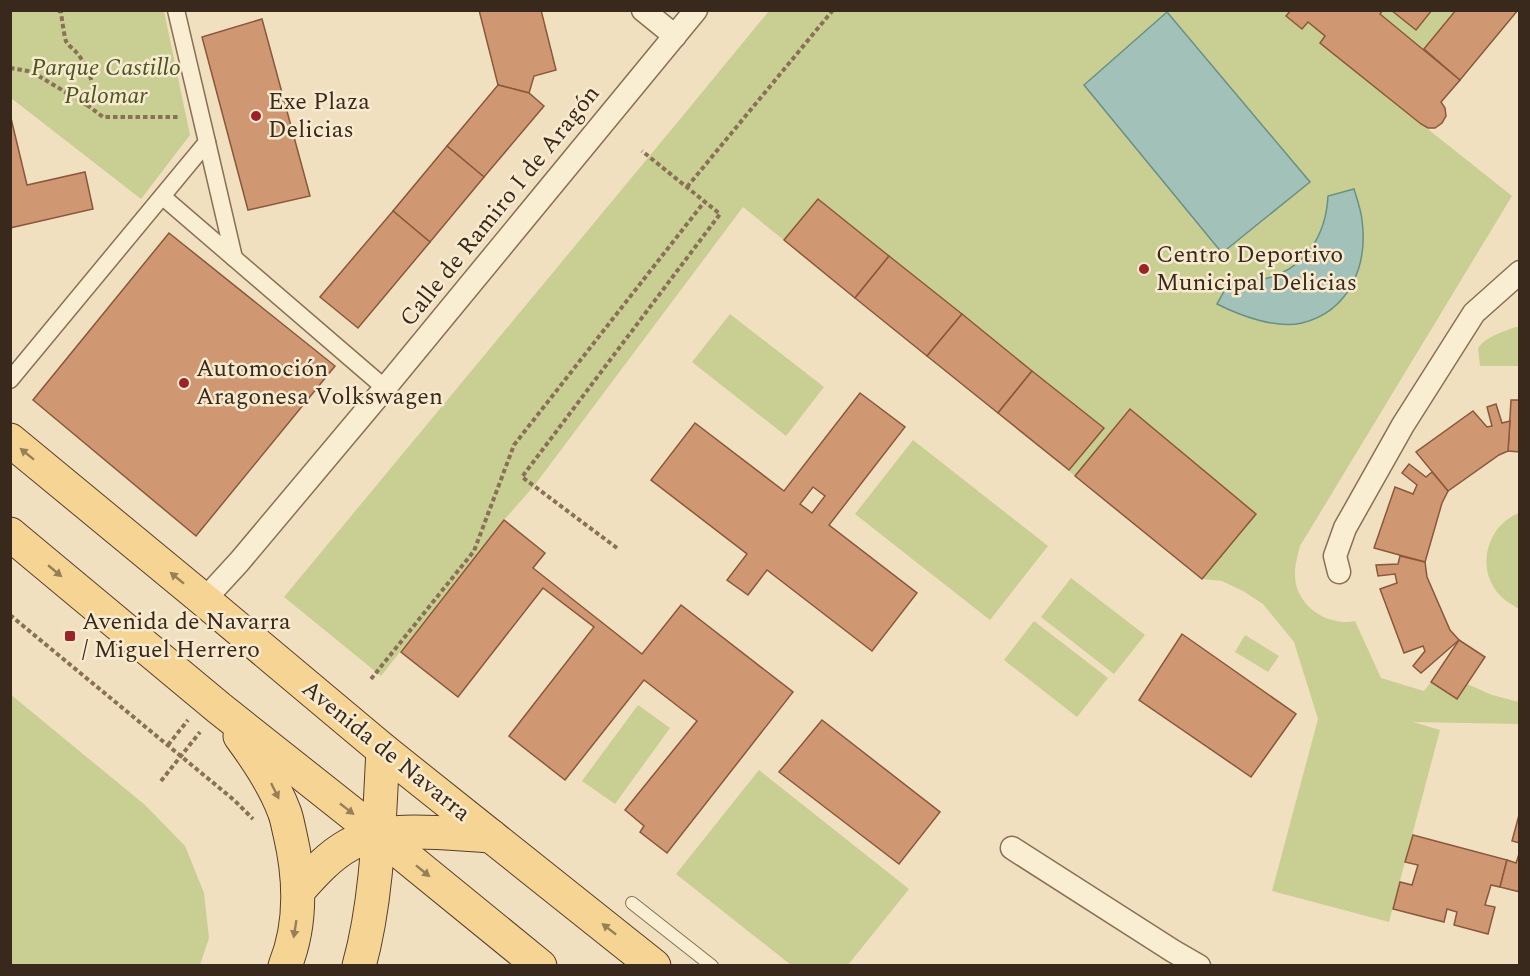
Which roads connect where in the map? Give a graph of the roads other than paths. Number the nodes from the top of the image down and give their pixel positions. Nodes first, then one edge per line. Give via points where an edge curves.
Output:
1 (176, 10) edge
2 (643, 10) edge
3 (696, 10) edge
4 (675, 36) junction
5 (207, 142) junction
6 (163, 196) junction
7 (234, 258) junction
8 (1520, 272) edge
9 (10, 380) edge
10 (385, 388) junction
11 (10, 440) edge
12 (10, 534) edge
13 (1339, 572) dead end
14 (204, 600) junction
15 (209, 720) junction
16 (383, 750) junction
17 (378, 834) junction
18 (491, 836) junction
19 (1012, 848) dead end
20 (298, 891) junction
21 (632, 903) dead end
22 (285, 966) edge
23 (359, 966) edge
24 (540, 966) edge
25 (654, 966) edge
26 (712, 966) edge
27 (1199, 966) edge

1 - 5 street
2 - 4 street
3 - 4 street, Calle de Ramiro I de Aragón
4 - 10 street, Calle de Ramiro I de Aragón
5 - 6 street
5 - 7 street
6 - 7 street
6 - 9 street
7 - 10 street
8 - 13 street via 1474,313 1403,425 1345,528 1335,556
10 - 14 street, Calle de Ramiro I de Aragón
14 -> 11 main road, Avenida de Navarra
12 -> 15 main road
14 - 16 main road, Avenida de Navarra
15 -> 17 main road
15 -> 20 main road via 250,751 265,774 284,811 295,856
16 - 17 main road
16 - 18 main road, Avenida de Navarra
17 - 18 main road
17 - 20 main road via 350,844 331,857
17 - 23 main road via 370,912
17 -> 24 main road
25 -> 18 main road, Avenida de Navarra
19 - 27 street
20 -> 22 main road via 297,925
21 - 26 lane

